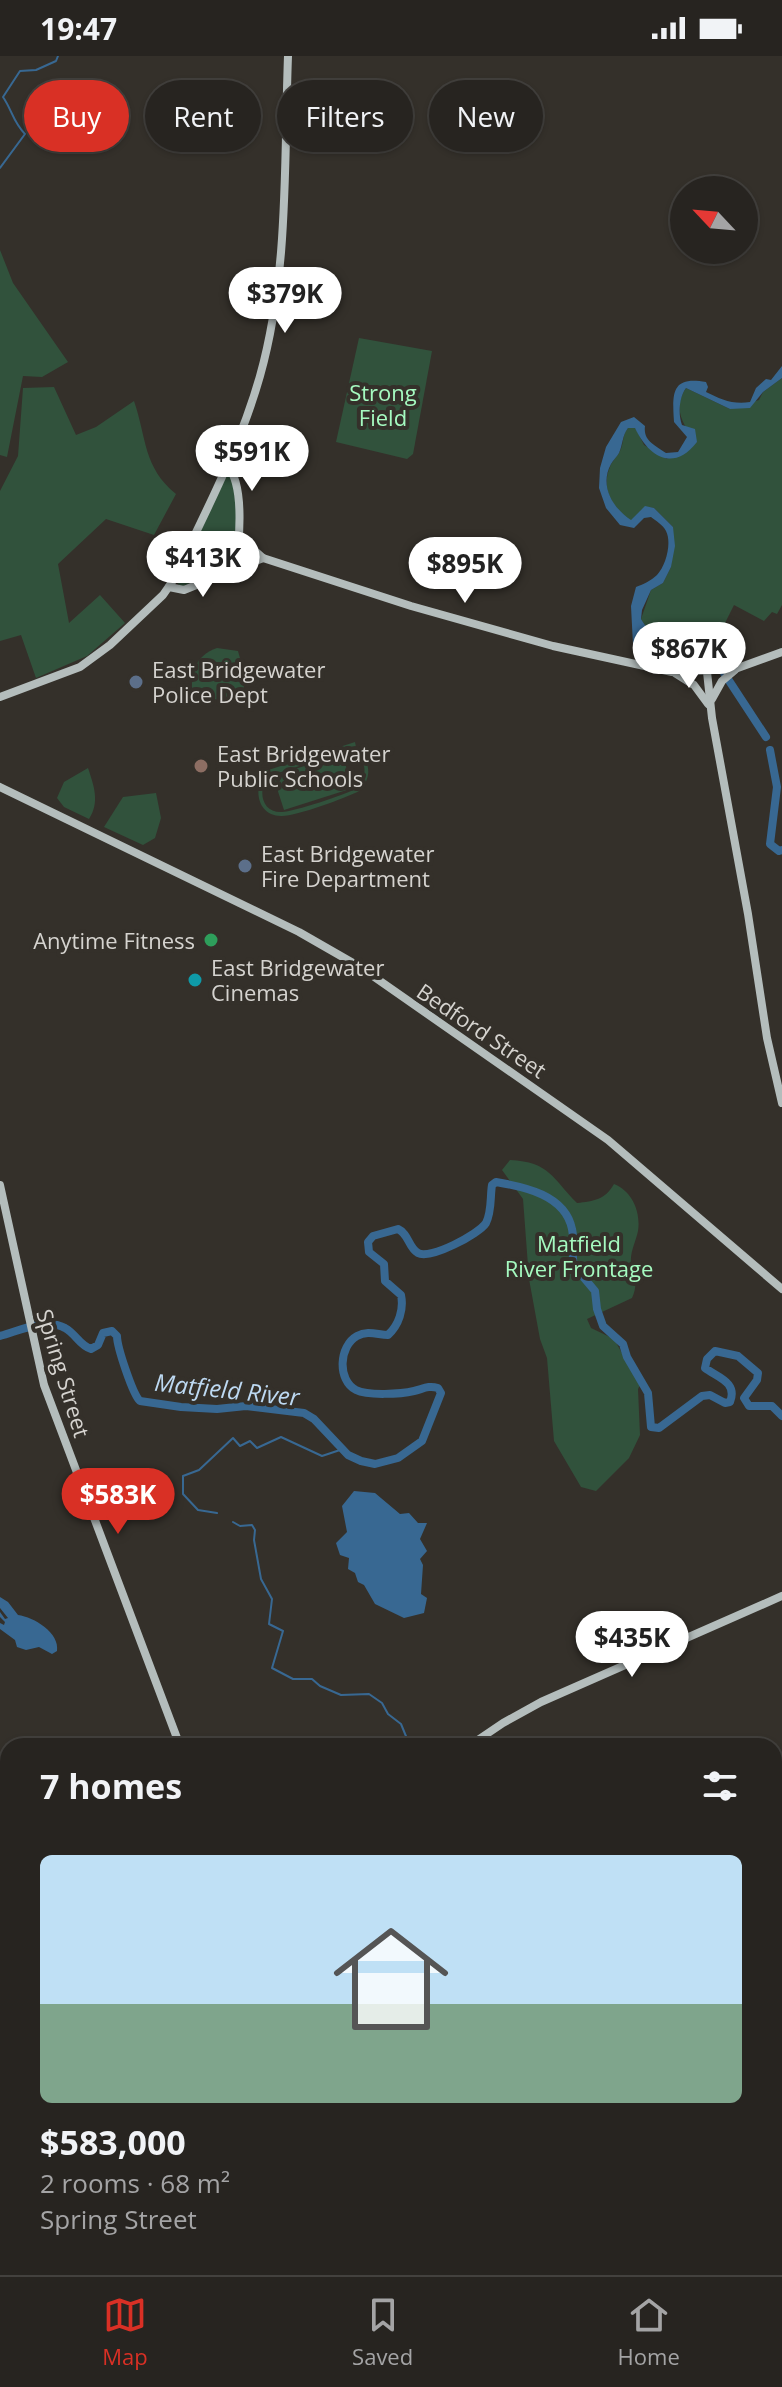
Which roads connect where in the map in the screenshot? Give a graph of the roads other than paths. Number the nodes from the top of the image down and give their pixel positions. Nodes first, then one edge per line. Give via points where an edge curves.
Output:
1 (288, 56) edge
2 (227, 465) junction
3 (240, 538) junction
4 (263, 558) junction
5 (234, 568) junction
6 (169, 587) junction
7 (782, 652) edge
8 (672, 672) junction
9 (709, 672) junction
10 (726, 674) junction
11 (0, 697) edge
12 (710, 708) junction
13 (0, 787) edge
14 (782, 1103) edge
15 (0, 1185) edge
16 (782, 1289) edge
17 (782, 1596) edge
18 (177, 1738) edge
19 (482, 1738) edge

1 - 2 main road via 283,228 271,322 257,385
2 - 3 main road via 235,477
2 - 6 main road
3 - 4 main road
3 - 5 main road
4 - 5 main road
4 - 8 main road via 491,629
5 - 6 main road via 184,590
6 - 11 main road via 100,654 80,667
7 - 10 main road
8 - 9 main road
8 - 12 main road via 694,685
9 - 10 main road
9 - 12 main road
10 - 12 main road
12 - 14 main road
13 - 16 main road, Bedford Street via 299,932 360,967 608,1140
15 - 18 main road, Spring Street via 46,1393
17 - 19 main road via 531,1707

